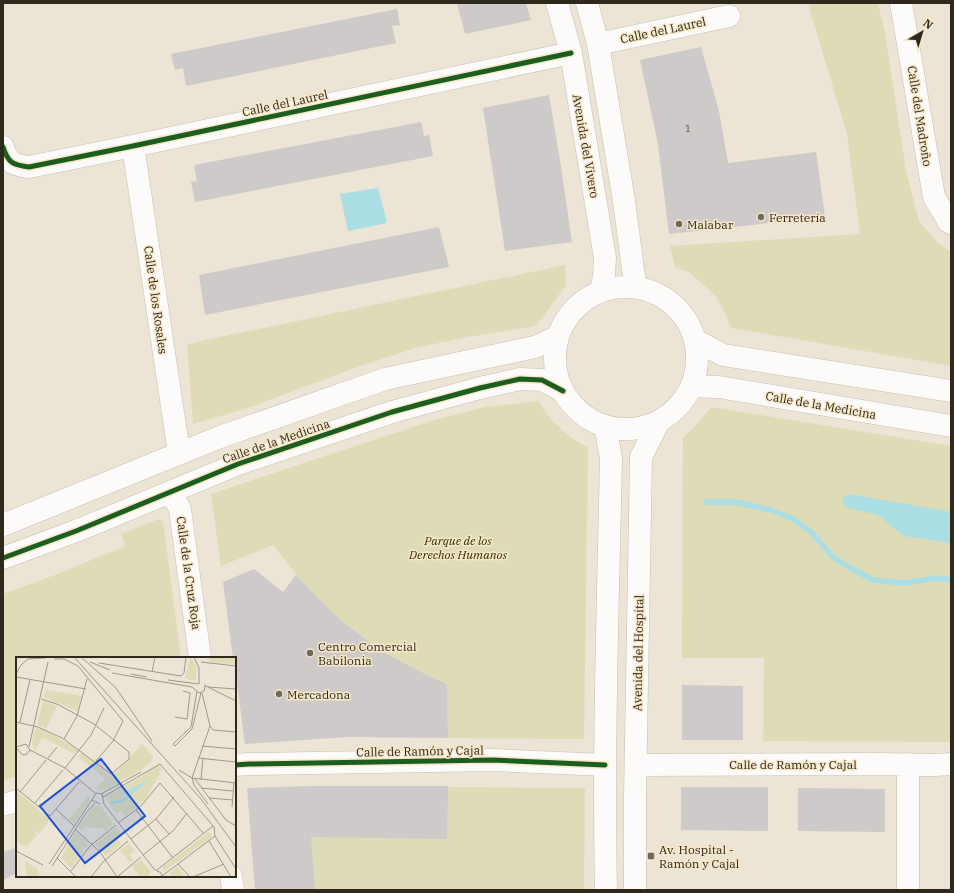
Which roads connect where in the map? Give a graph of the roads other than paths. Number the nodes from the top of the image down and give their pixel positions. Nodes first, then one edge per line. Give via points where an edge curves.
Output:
1 (557, 3) edge
2 (587, 3) edge
3 (901, 3) edge
4 (729, 16) dead end
5 (598, 44) junction
6 (570, 53) junction
7 (133, 146) junction
8 (4, 152) edge
9 (951, 223) edge
10 (636, 287) junction
11 (601, 291) junction
12 (557, 337) junction
13 (695, 340) junction
14 (692, 386) junction
15 (563, 391) junction
16 (951, 391) edge
17 (659, 421) junction
18 (605, 426) junction
19 (951, 426) edge
20 (178, 454) junction
21 (167, 494) junction
22 (3, 525) edge
23 (3, 558) edge
24 (200, 657) edge
25 (908, 764) junction
26 (951, 764) edge
27 (236, 765) edge
28 (605, 765) junction
29 (636, 765) junction
30 (16, 801) edge
31 (3, 805) edge
32 (231, 877) edge
33 (233, 890) edge
34 (606, 890) edge
35 (635, 890) edge
36 (908, 890) edge

1 - 6 street, Avenida del Vivero
2 - 5 street
3 - 9 street, Calle del Madroño via 934,197
4 - 5 street, Calle del Laurel
5 - 10 street
6 - 7 street, Calle del Laurel
6 - 11 street, Avenida del Vivero via 605,258
7 - 8 street, Calle del Laurel via 29,167 15,165
7 - 20 street, Calle de los Rosales
10 - 11 street via 618,286
10 - 13 street via 646,289 671,302 689,324
11 - 12 street via 591,295 570,312
12 - 15 street via 554,365
12 - 20 street via 535,347 385,379 220,436
13 - 14 street via 696,372
13 - 16 street via 723,355
14 - 17 street via 681,403
14 - 19 street, Calle de la Medicina via 719,387
15 - 18 street via 580,413
15 - 21 street, Calle de la Medicina via 542,380 520,379 480,388 392,412 238,464
17 - 18 street via 633,429
17 - 29 street, Avenida del Hospital via 641,457
18 - 28 street via 611,458
20 - 22 street
21 - 23 street, Calle de la Medicina
21 - 24 street, Calle de la Cruz Roja via 175,500 180,509
25 - 26 street, Calle de Ramón y Cajal
25 - 29 street, Calle de Ramón y Cajal
25 - 36 street
27 - 28 street, Calle de Ramón y Cajal via 492,760
28 - 34 street
29 - 35 street, Avenida del Hospital
30 - 31 street
32 - 33 street

